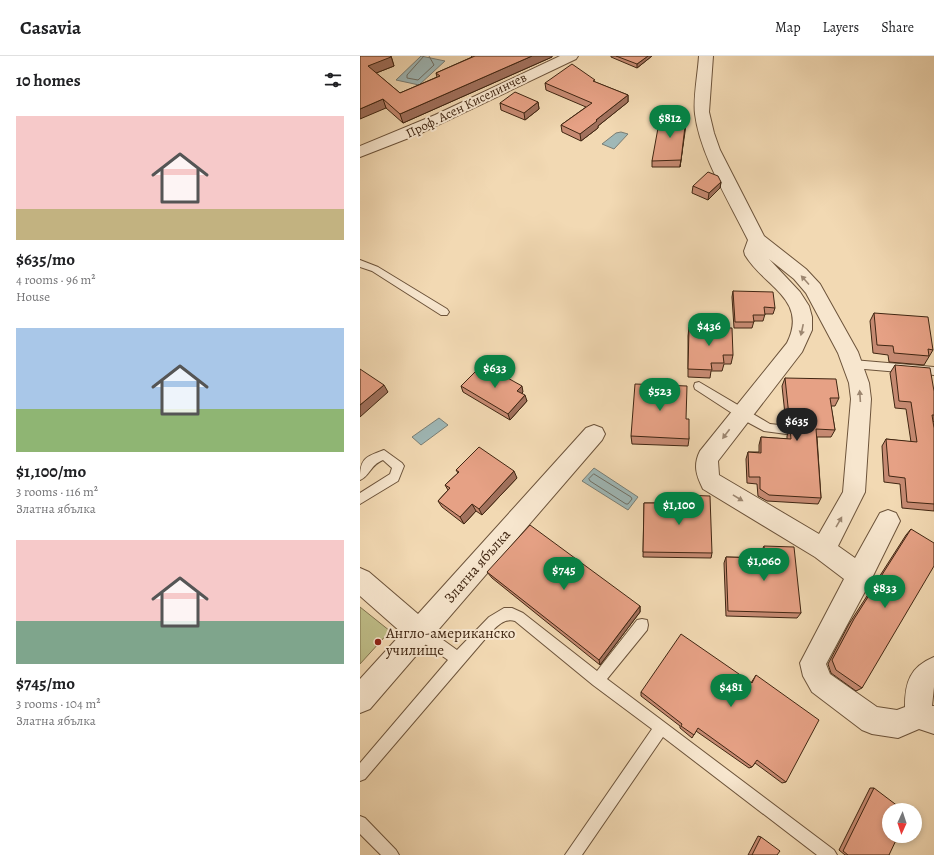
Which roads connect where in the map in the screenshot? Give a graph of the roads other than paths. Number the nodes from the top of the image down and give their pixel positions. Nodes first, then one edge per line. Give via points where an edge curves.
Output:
1 (571, 56) edge
2 (706, 56) edge
3 (360, 152) edge
4 (757, 240) junction
5 (360, 263) edge
6 (444, 312) dead end
7 (853, 364) junction
8 (934, 372) edge
9 (699, 386) dead end
10 (742, 414) junction
11 (794, 430) edge
12 (594, 434) dead end
13 (360, 475) edge
14 (360, 498) edge
15 (888, 521) dead end
16 (823, 549) junction
17 (860, 576) junction
18 (360, 580) edge
19 (642, 625) dead end
20 (420, 632) junction
21 (458, 659) junction
22 (934, 670) edge
23 (598, 680) junction
24 (360, 699) edge
25 (926, 717) edge
26 (661, 727) junction
27 (360, 774) edge
28 (360, 823) edge
29 (391, 855) edge
30 (573, 855) edge
31 (829, 855) edge

1 - 3 street, Проф. Асен Киселинчев via 394,140
2 - 4 street via 702,101 706,133
7 -> 4 street via 813,290 800,274
4 -> 10 street via 752,251 754,255 796,299 802,311 804,325 795,347
5 - 6 lane via 375,269
7 - 8 lane
16 -> 7 street via 854,492 861,399
9 - 10 lane
10 - 11 lane via 768,428
10 -> 16 street via 708,458 707,475 711,482
12 - 20 street, Златна ябълка
13 - 14 lane via 372,459 384,456 398,466 394,477
15 - 17 street
16 - 17 street
17 - 25 street via 813,663 816,676 821,683 872,720 898,724
18 - 20 street
19 - 23 lane
20 - 21 lane
20 - 24 street, Златна ябълка
21 - 23 lane via 495,620 503,615 512,614
21 - 27 lane
22 - 25 street via 925,675 920,685
23 - 26 lane
26 - 30 lane
26 - 31 lane
28 - 29 lane

